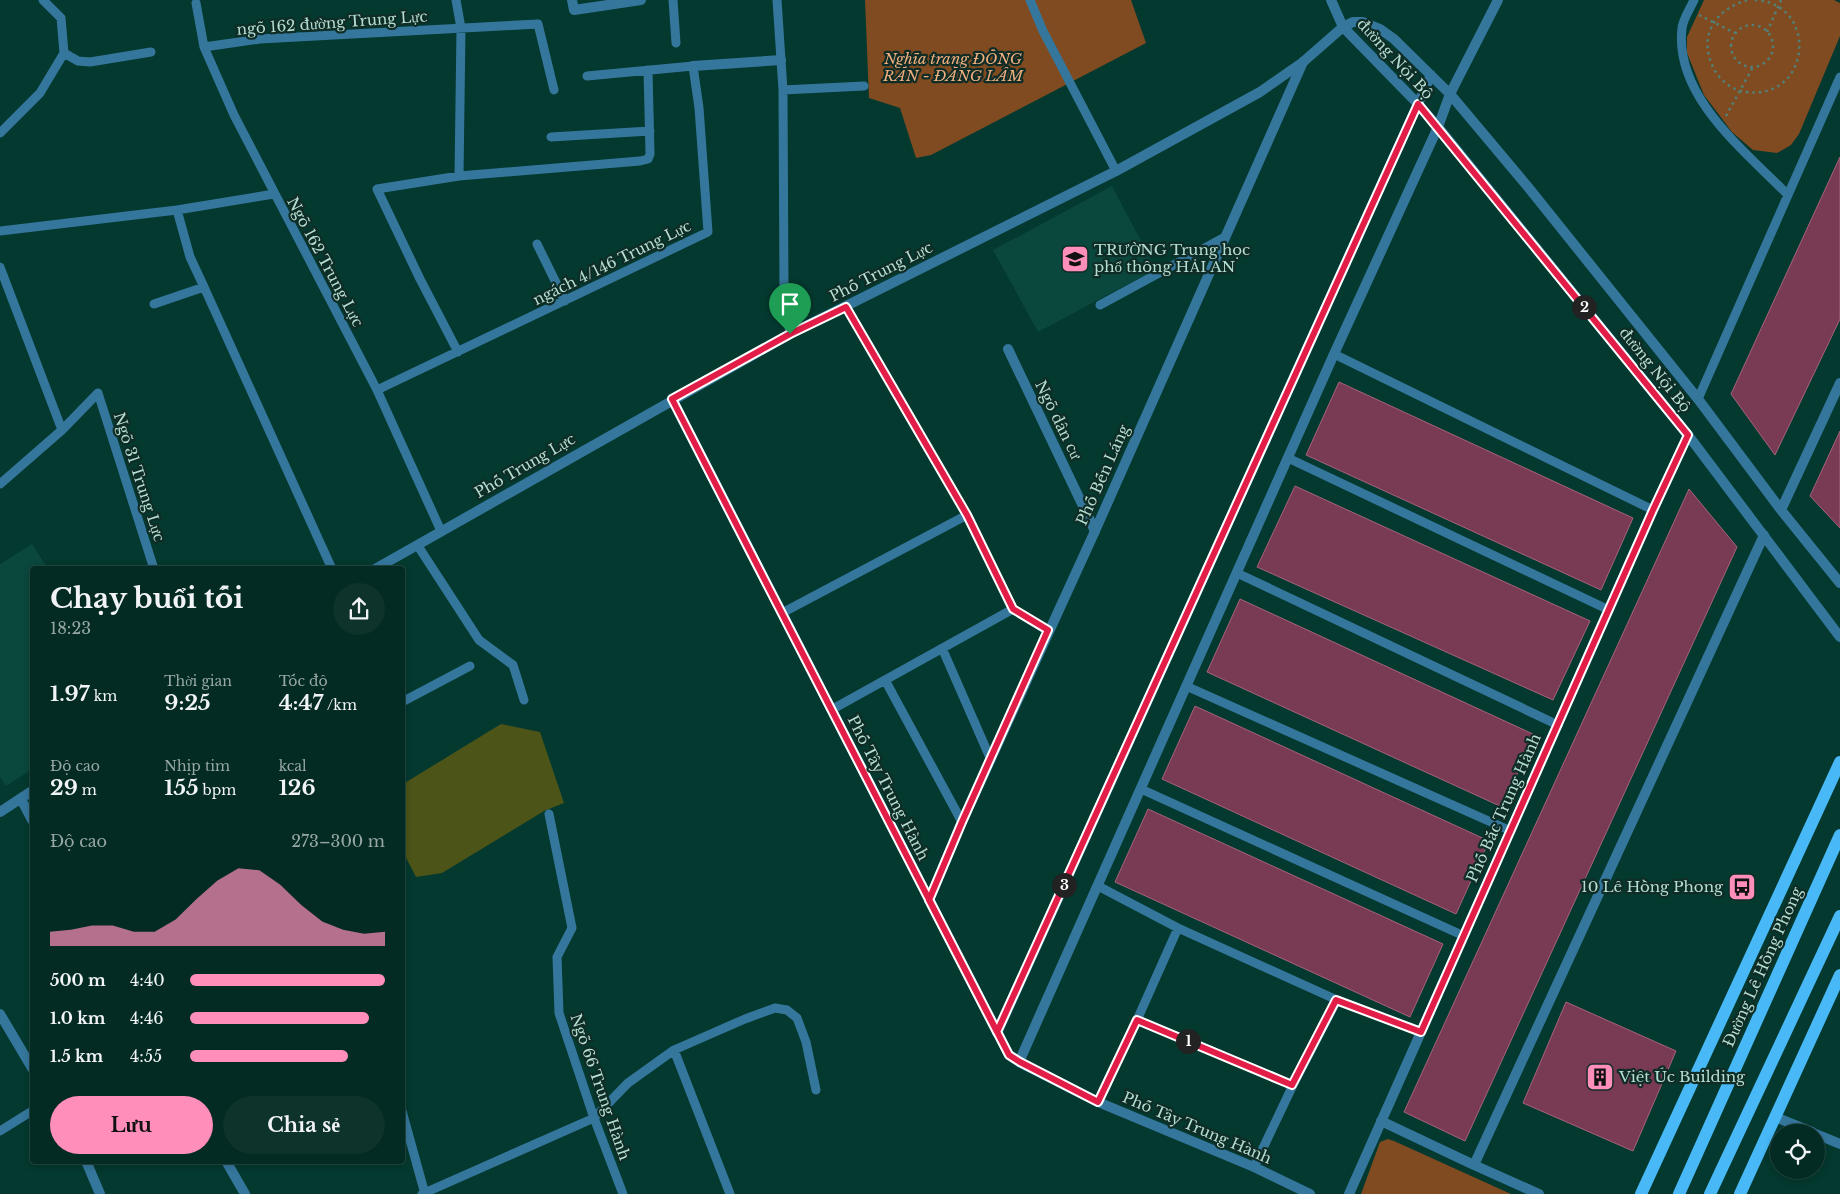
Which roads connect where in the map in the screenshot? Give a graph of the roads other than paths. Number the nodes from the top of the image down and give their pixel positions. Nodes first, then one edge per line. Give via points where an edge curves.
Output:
1 (43, 0) edge
2 (456, 0) edge
3 (572, 0) edge
4 (641, 0) edge
5 (673, 0) edge
6 (777, 0) edge
7 (1030, 0) edge
8 (1332, 0) edge
9 (1498, 0) edge
10 (1694, 0) edge
11 (196, 3) dead end
12 (1343, 26) junction
13 (461, 28) junction
14 (676, 43) dead end
15 (204, 47) junction
16 (151, 52) dead end
17 (64, 53) junction
18 (781, 60) junction
19 (1303, 62) junction
20 (693, 66) junction
21 (648, 70) junction
22 (1431, 75) junction
23 (587, 76) dead end
24 (1840, 77) edge
25 (864, 86) dead end
26 (554, 90) dead end
27 (783, 90) junction
28 (1450, 94) junction
29 (1418, 104) junction
30 (1438, 127) junction
31 (650, 131) junction
32 (0, 133) edge
33 (551, 137) dead end
34 (1116, 171) junction
35 (459, 176) junction
36 (274, 194) junction
37 (1787, 194) junction
38 (177, 210) junction
39 (0, 231) edge
40 (1225, 237) junction
41 (536, 244) dead end
42 (0, 267) edge
43 (204, 287) junction
44 (565, 300) junction
45 (154, 304) dead end
46 (1100, 305) dead end
47 (846, 307) junction
48 (790, 334) junction
49 (1008, 349) dead end
50 (458, 352) junction
51 (1334, 354) junction
52 (1840, 382) edge
53 (377, 390) junction
54 (672, 399) junction
55 (1698, 399) junction
56 (62, 430) junction
57 (1688, 435) junction
58 (1288, 458) junction
59 (0, 484) edge
60 (1653, 510) junction
61 (1782, 510) junction
62 (967, 515) junction
63 (441, 531) junction
64 (1094, 531) junction
65 (1764, 535) junction
66 (418, 546) junction
67 (153, 566) edge
68 (331, 566) edge
69 (381, 566) edge
70 (1237, 573) junction
71 (1840, 583) edge
72 (1013, 609) junction
73 (1609, 610) junction
74 (782, 613) junction
75 (1048, 630) junction
76 (1840, 637) edge
77 (942, 648) junction
78 (470, 666) dead end
79 (885, 680) junction
80 (1186, 686) junction
81 (405, 700) edge
82 (524, 700) dead end
83 (831, 710) junction
84 (1558, 725) junction
85 (990, 760) junction
86 (1840, 762) edge
87 (1141, 788) junction
88 (30, 792) edge
89 (21, 799) junction
90 (0, 812) edge
91 (549, 814) dead end
92 (30, 816) edge
93 (962, 822) junction
94 (1510, 831) junction
95 (1840, 835) edge
96 (1098, 886) junction
97 (929, 900) junction
98 (1840, 916) edge
99 (1178, 928) junction
100 (1464, 936) junction
101 (1840, 975) edge
102 (1336, 1000) junction
103 (0, 1014) edge
104 (1137, 1020) junction
105 (997, 1032) junction
106 (1421, 1032) junction
107 (674, 1050) junction
108 (1020, 1062) junction
109 (30, 1065) edge
110 (1292, 1085) junction
111 (816, 1090) dead end
112 (1098, 1102) junction
113 (30, 1112) edge
114 (1775, 1117) junction
115 (594, 1118) junction
116 (1381, 1121) junction
117 (405, 1122) edge
118 (1792, 1124) edge
119 (0, 1132) edge
120 (1825, 1138) edge
121 (1840, 1144) edge
122 (87, 1164) edge
123 (228, 1164) edge
124 (1474, 1165) junction
125 (1254, 1167) junction
126 (100, 1194) edge
127 (245, 1194) edge
128 (424, 1194) edge
129 (623, 1194) edge
130 (730, 1194) edge
131 (1310, 1194) edge
132 (1349, 1194) edge
133 (1539, 1194) edge
134 (1641, 1194) edge
135 (1679, 1194) edge
136 (1710, 1194) edge
137 (1740, 1194) edge

1 - 17 lane via 61,18
2 - 13 lane
3 - 4 street via 574,10
5 - 14 lane
6 - 18 lane
7 - 34 lane
8 - 12 street
9 - 28 street
10 - 37 lane via 1682,26 1681,47 1688,74 1699,97 1716,122
11 - 15 lane, Ngõ 162 Trung Lực
12 - 19 street, Phố Trung Lực
12 - 22 street, đường Nội Bộ via 1363,22 1380,29
12 - 29 street, đường Nội Bộ
13 - 15 lane, ngõ 162 đường Trung Lực via 260,39
13 - 26 lane, ngõ 162 đường Trung Lực via 538,24
13 - 35 lane
15 - 36 lane, Ngõ 162 Trung Lực
16 - 17 lane via 90,62 78,62
17 - 32 lane via 40,93
18 - 20 street
18 - 27 lane
19 - 34 street, Phố Trung Lực via 1260,92
19 - 40 street, Phố Bến Láng
20 - 21 lane
20 - 44 lane, ngách 4/146 Trung Lực via 708,232
21 - 23 lane
21 - 31 lane
22 - 28 street, đường Nội Bộ
22 - 29 street
24 - 37 lane
25 - 27 lane
27 - 48 lane via 784,293
28 - 30 street
28 - 55 street, đường Nội Bộ
29 - 30 street, đường Nội Bộ
29 - 105 street
30 - 51 street
30 - 57 street, đường Nội Bộ
31 - 33 lane
31 - 35 lane via 650,154 648,159 640,162
34 - 47 street, Phố Trung Lực
35 - 50 lane via 377,188
36 - 38 lane
36 - 53 lane, Ngõ 162 Trung Lực
37 - 55 lane
38 - 39 lane
38 - 43 lane via 190,256
40 - 46 lane
40 - 64 street, Phố Bến Láng
41 - 44 lane
42 - 56 lane
43 - 45 lane
43 - 68 lane
44 - 50 lane, ngách 4/146 Trung Lực
47 - 48 street, Phố Trung Lực
47 - 62 lane
48 - 54 street, Phố Trung Lực
49 - 64 street, Ngõ dân cư
50 - 53 lane, ngách 4/146 Trung Lực
51 - 58 street
51 - 60 lane
52 - 61 street
53 - 63 lane, Ngõ 162 Trung Lực
54 - 63 street, Phố Trung Lực
54 - 74 street, Phố Tây Trung Hành
55 - 61 street, đường Nội Bộ
56 - 59 lane
56 - 67 lane, Ngõ 31 Trung Lực via 98,393
57 - 60 street, Phố Bắc Trung Hành
57 - 65 street, đường Nội Bộ
58 - 70 street
58 - 73 lane
60 - 73 street, Phố Bắc Trung Hành
61 - 71 street, đường Nội Bộ
62 - 72 lane
62 - 74 lane
63 - 66 street, Phố Trung Lực
64 - 75 street, Phố Bến Láng
65 - 76 street, đường Nội Bộ
65 - 124 street
66 - 69 street, Phố Trung Lực
66 - 82 lane via 479,640 513,665
70 - 80 street
70 - 84 lane
72 - 75 lane
72 - 77 lane
73 - 84 street, Phố Bắc Trung Hành
74 - 83 street, Phố Tây Trung Hành
75 - 85 street, Phố Bến Láng
77 - 79 lane
77 - 85 lane
78 - 81 lane
79 - 83 lane
79 - 93 lane
80 - 87 street
80 - 94 lane
83 - 97 street, Phố Tây Trung Hành
84 - 94 street, Phố Bắc Trung Hành
85 - 93 street, Phố Bến Láng
86 - 134 main road, Đường Lê Hồng Phong
87 - 96 street
87 - 100 lane
88 - 89 street
89 - 90 street
89 - 92 street
91 - 115 lane, Ngõ 66 Trung Hành via 572,928 557,957 559,1013
93 - 97 street, Phố Bến Láng
94 - 100 street, Phố Bắc Trung Hành
95 - 135 main road, Đường Lê Hồng Phong
96 - 99 lane
96 - 108 street
97 - 105 street, Phố Tây Trung Hành
98 - 136 main road
99 - 102 lane
99 - 104 lane
100 - 106 street, Phố Bắc Trung Hành
101 - 114 main road
102 - 106 lane
102 - 110 lane
103 - 109 street
104 - 110 lane
104 - 112 lane
105 - 108 street, Phố Tây Trung Hành via 1009,1055
106 - 116 street, Phố Bắc Trung Hành
107 - 111 lane via 775,1008 787,1010 797,1018 806,1042
107 - 115 lane via 628,1083
107 - 130 lane
108 - 112 street, Phố Tây Trung Hành
110 - 125 lane
112 - 125 street, Phố Tây Trung Hành
113 - 119 lane
114 - 118 street
114 - 137 main road
115 - 128 lane
115 - 129 lane, Ngõ 66 Trung Hành
116 - 124 street
116 - 132 street, Phố Bắc Trung Hành
117 - 128 lane
120 - 121 street
122 - 126 street
123 - 127 street
124 - 133 street
125 - 131 street, Phố Tây Trung Hành

